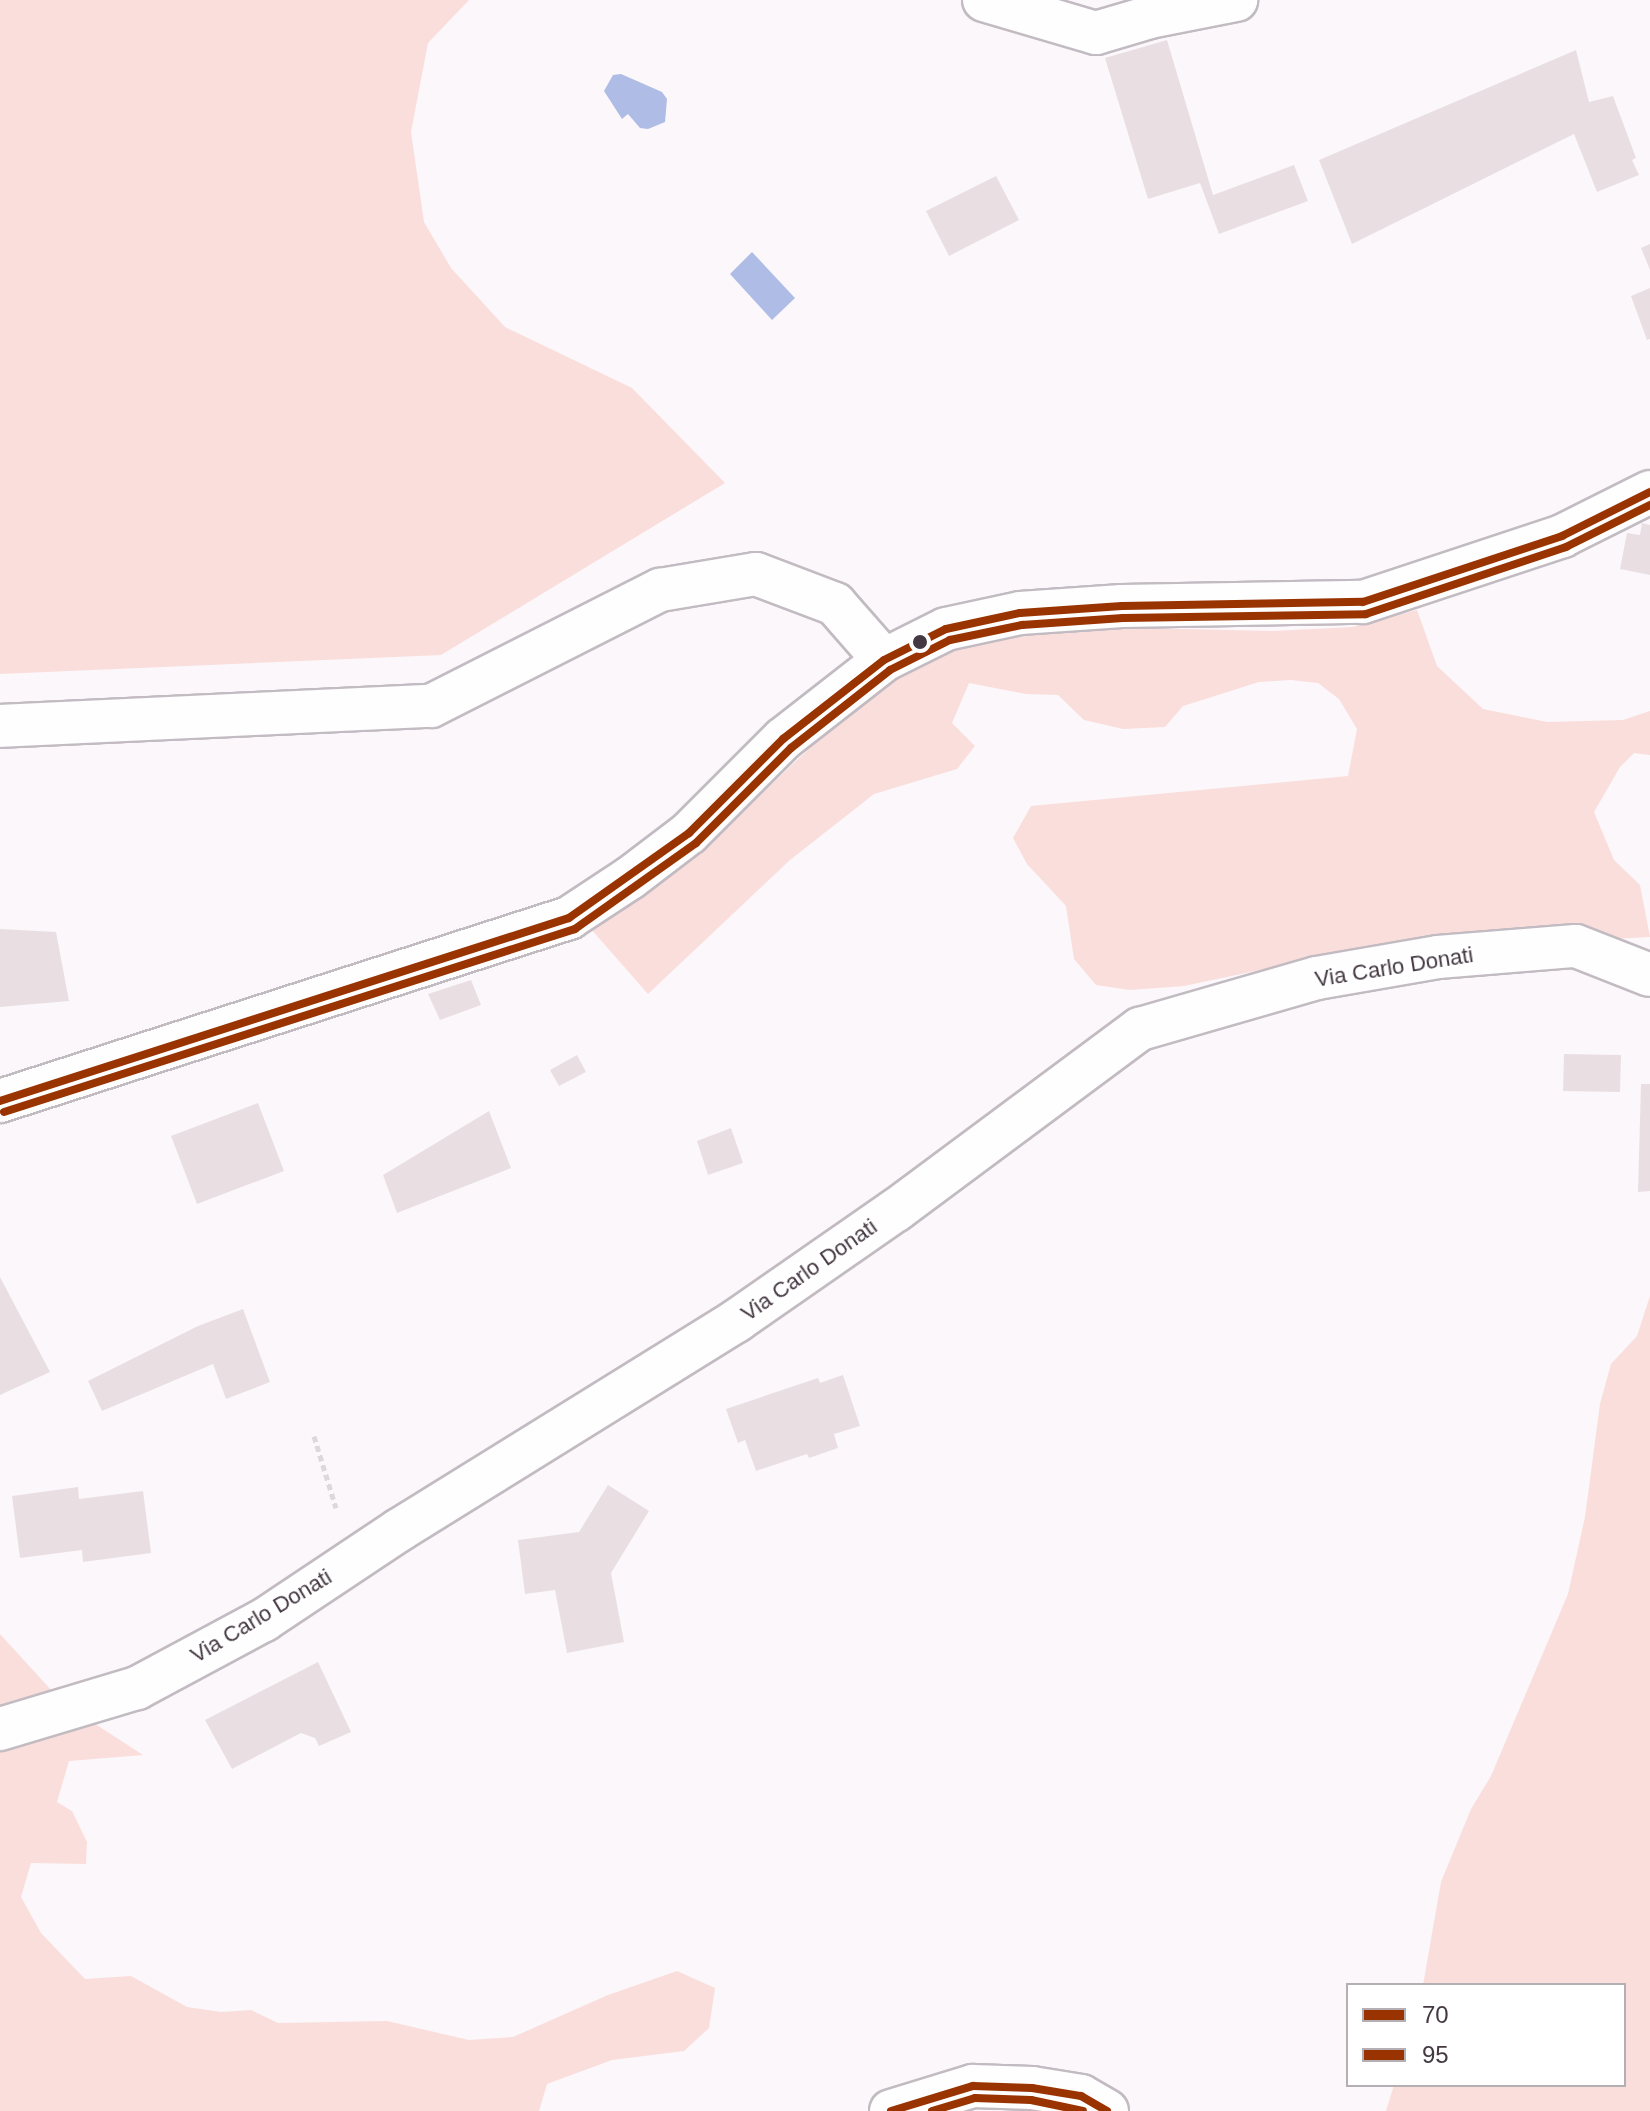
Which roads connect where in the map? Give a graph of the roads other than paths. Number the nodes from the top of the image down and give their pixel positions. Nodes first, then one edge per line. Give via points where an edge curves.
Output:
1 (1236, 0) edge
2 (1003, 3) edge
3 (1650, 492) edge
4 (884, 660) junction
5 (0, 726) edge
6 (1650, 975) edge
7 (0, 1101) edge
8 (0, 1729) edge
9 (891, 2111) edge
10 (1107, 2111) edge

1 - 2 street via 1096,33
3 - 4 street via 1562,536 1363,602 1020,613 946,629
4 - 5 street via 835,604 756,574 660,590 431,706
4 - 7 street via 783,739 689,833 569,918
6 - 8 street, Via Carlo Donati via 1576,946 1438,957 1317,978 1140,1029 736,1321 264,1620 137,1688
9 - 10 street via 973,2086 1081,2096

